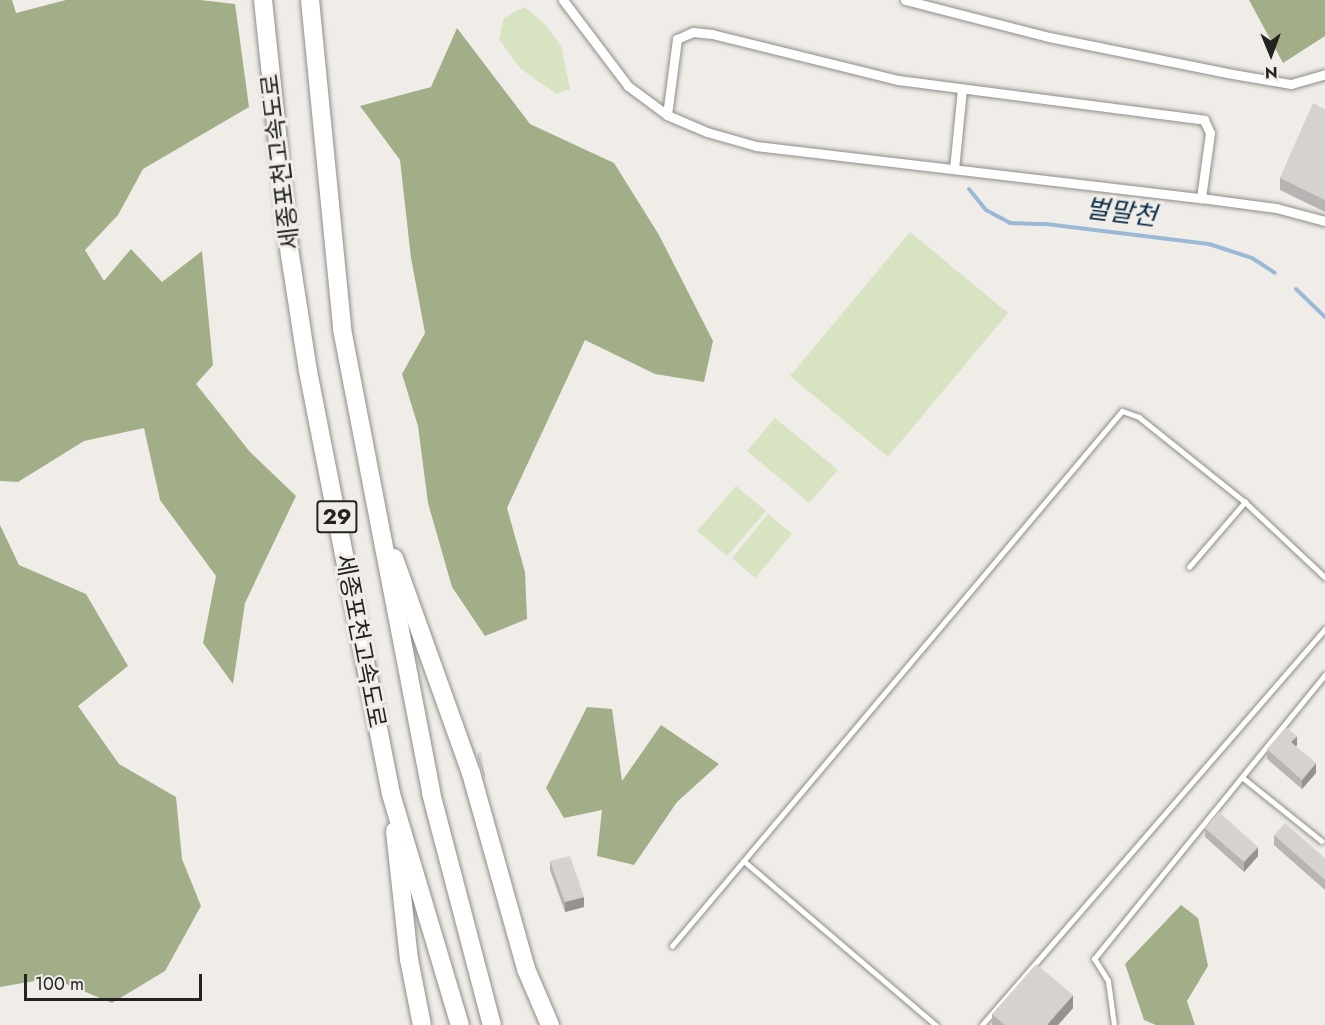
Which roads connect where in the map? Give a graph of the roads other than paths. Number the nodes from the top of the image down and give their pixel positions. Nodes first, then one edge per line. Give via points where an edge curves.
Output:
1 (263, 0) edge
2 (310, 0) edge
3 (563, 0) edge
4 (904, 0) edge
5 (1325, 74) edge
6 (962, 89) junction
7 (668, 115) junction
8 (954, 169) junction
9 (1201, 198) junction
10 (1325, 222) edge
11 (371, 489) junction
12 (1245, 502) junction
13 (1189, 567) dead end
14 (1325, 578) edge
15 (1325, 629) edge
16 (1325, 675) edge
17 (1242, 777) junction
18 (392, 794) junction
19 (1322, 841) dead end
20 (744, 861) junction
21 (672, 946) dead end
22 (422, 1025) edge
23 (460, 1025) edge
24 (492, 1025) edge
25 (550, 1025) edge
26 (936, 1025) edge
27 (982, 1025) edge
28 (1114, 1025) edge

1 - 18 highway, 세종포천고속도로 / 29 via 290,255 308,370
2 - 11 highway, 세종포천고속도로 / 29 via 342,329
3 - 7 street via 628,86
4 - 5 street via 1049,37 1227,73 1291,84
6 - 7 street via 898,80 693,32 677,39
6 - 8 street
6 - 9 street via 1204,120 1210,134
7 - 8 street via 707,132 756,146
8 - 9 street
9 - 10 street via 1276,208
11 - 24 highway, 세종포천고속도로 / 29 via 431,793
11 - 25 highway via 471,773 526,969
12 - 13 lane
12 - 14 lane
12 - 20 lane via 1139,417 1122,411
15 - 27 lane
16 - 17 lane
17 - 19 lane
17 - 28 lane via 1094,959 1108,981
18 - 22 highway via 409,959
18 - 23 highway, 세종포천고속도로 / 29
20 - 21 lane
20 - 26 lane

